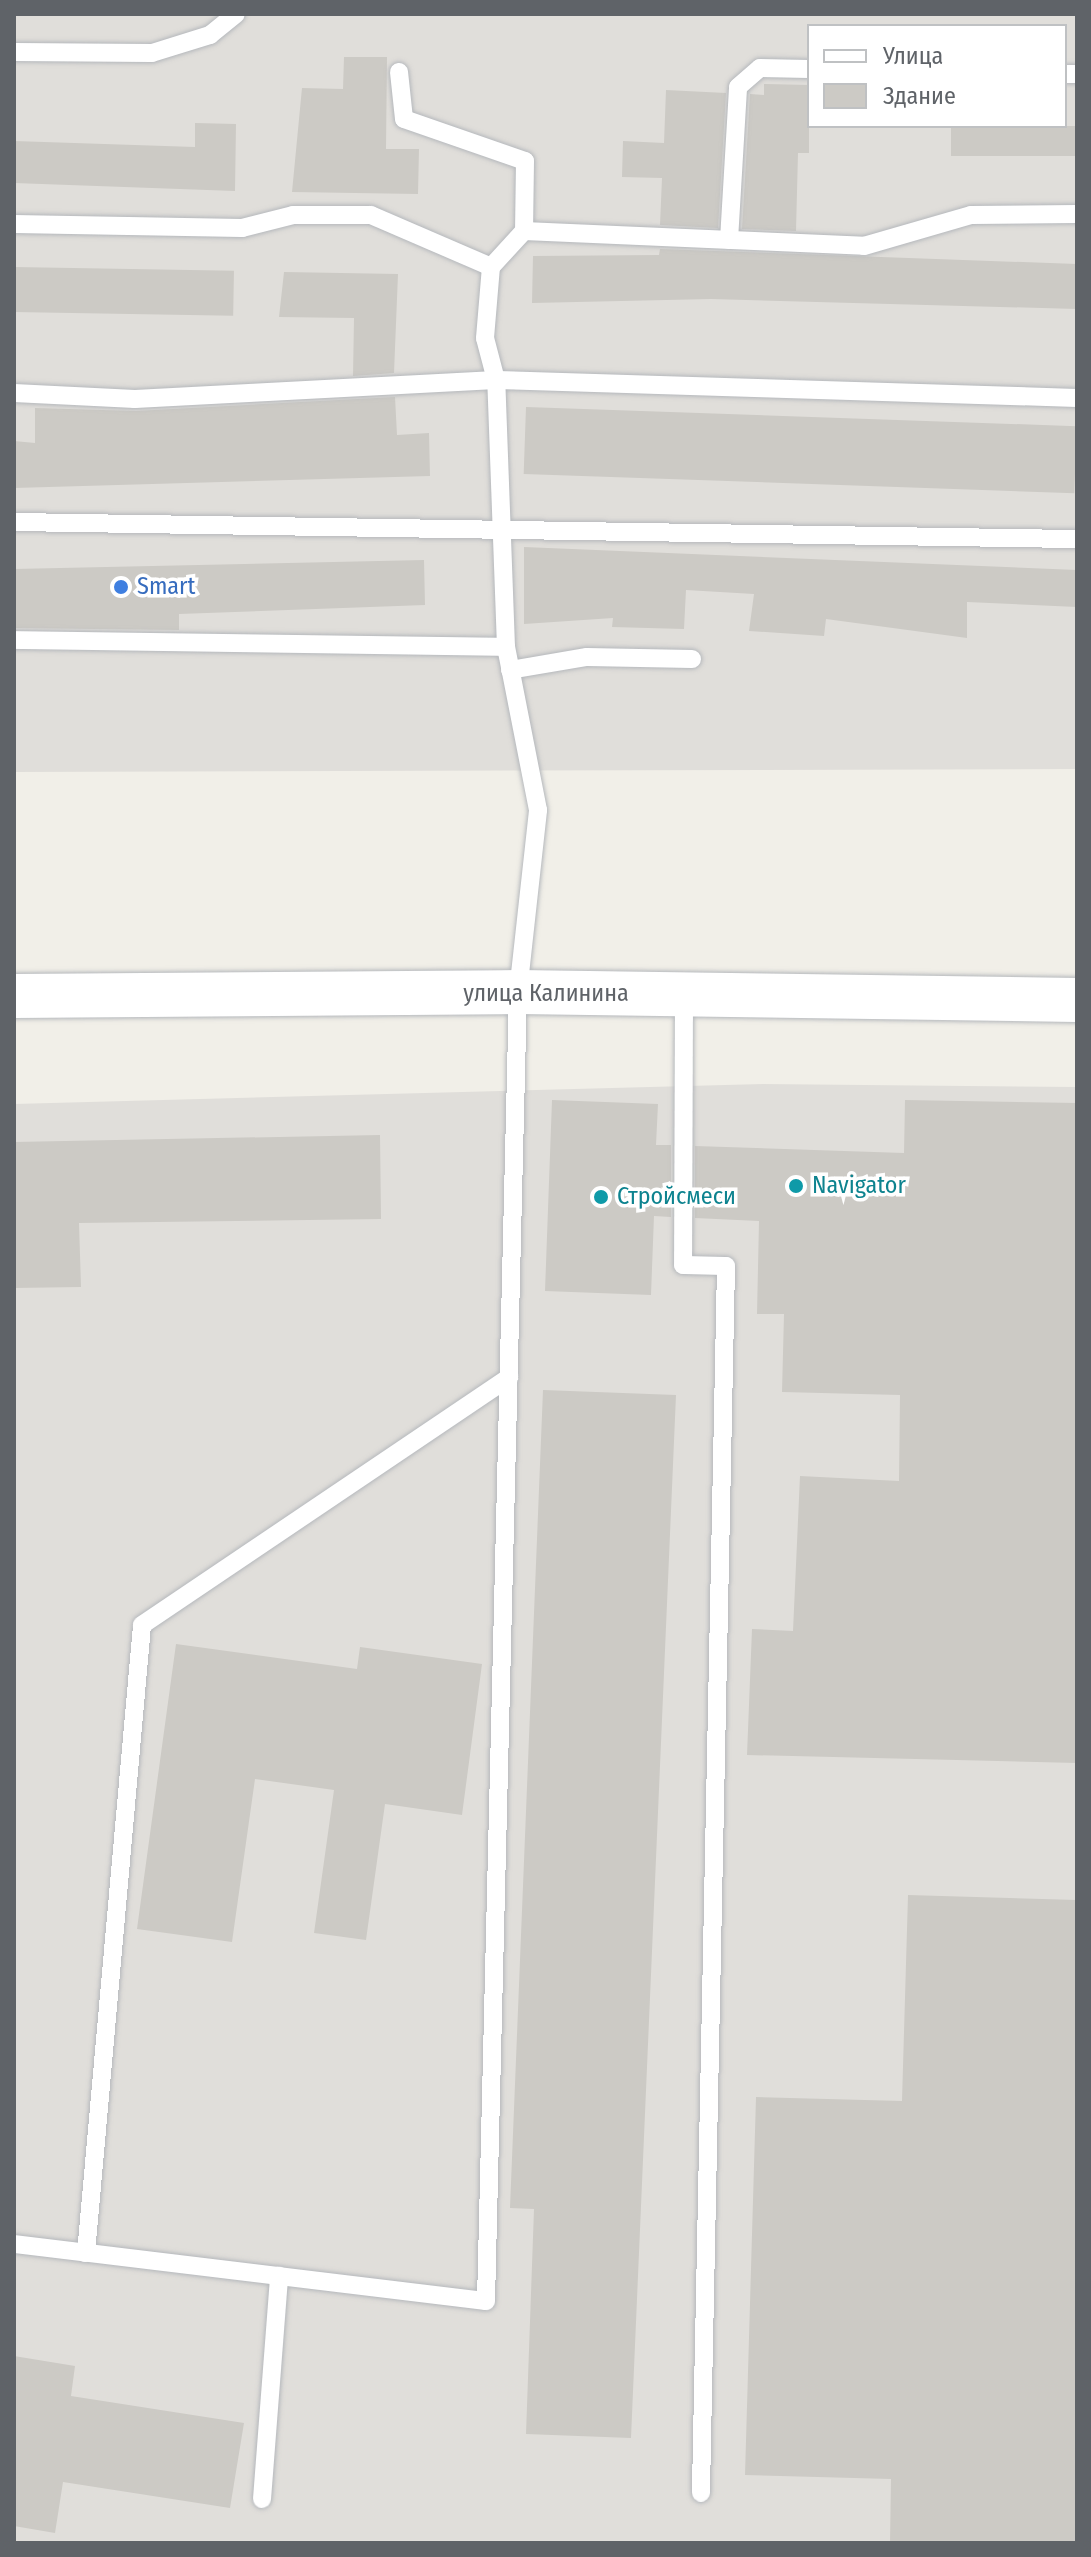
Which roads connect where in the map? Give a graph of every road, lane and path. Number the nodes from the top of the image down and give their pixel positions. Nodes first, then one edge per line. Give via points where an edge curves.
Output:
1 (236, 14) edge
2 (14, 52) edge
3 (807, 69) edge
4 (399, 72) dead end
5 (1077, 214) edge
6 (14, 224) edge
7 (524, 231) junction
8 (729, 240) junction
9 (491, 267) junction
10 (496, 380) junction
11 (14, 393) edge
12 (1077, 398) edge
13 (14, 522) edge
14 (500, 527) junction
15 (1077, 539) edge
16 (14, 640) edge
17 (506, 647) junction
18 (692, 659) dead end
19 (510, 670) junction
20 (518, 992) junction
21 (684, 995) junction
22 (14, 996) edge
23 (1077, 1000) edge
24 (509, 1377) junction
25 (14, 2244) edge
26 (86, 2253) junction
27 (279, 2276) junction
28 (701, 2493) dead end
29 (262, 2499) dead end

1 - 2 lane via 210,35 152,53
3 - 8 lane via 760,68 738,87
4 - 7 lane via 404,119 525,161
5 - 8 lane via 971,215 864,246
6 - 9 lane via 242,228 293,215 371,215
7 - 8 lane
7 - 9 lane
9 - 10 lane via 485,338
10 - 11 lane via 135,399
10 - 12 lane
10 - 14 lane
13 - 14 lane
14 - 15 lane
14 - 17 lane
16 - 17 lane
17 - 19 lane
18 - 19 lane via 587,657
19 - 20 lane via 538,810
20 - 21 street, улица Калинина
20 - 22 street, улица Калинина
20 - 24 lane
21 - 23 street, улица Калинина
21 - 28 lane via 683,1265 726,1266
24 - 26 lane via 142,1625
24 - 27 lane via 486,2301
25 - 26 lane
26 - 27 lane
27 - 29 lane

